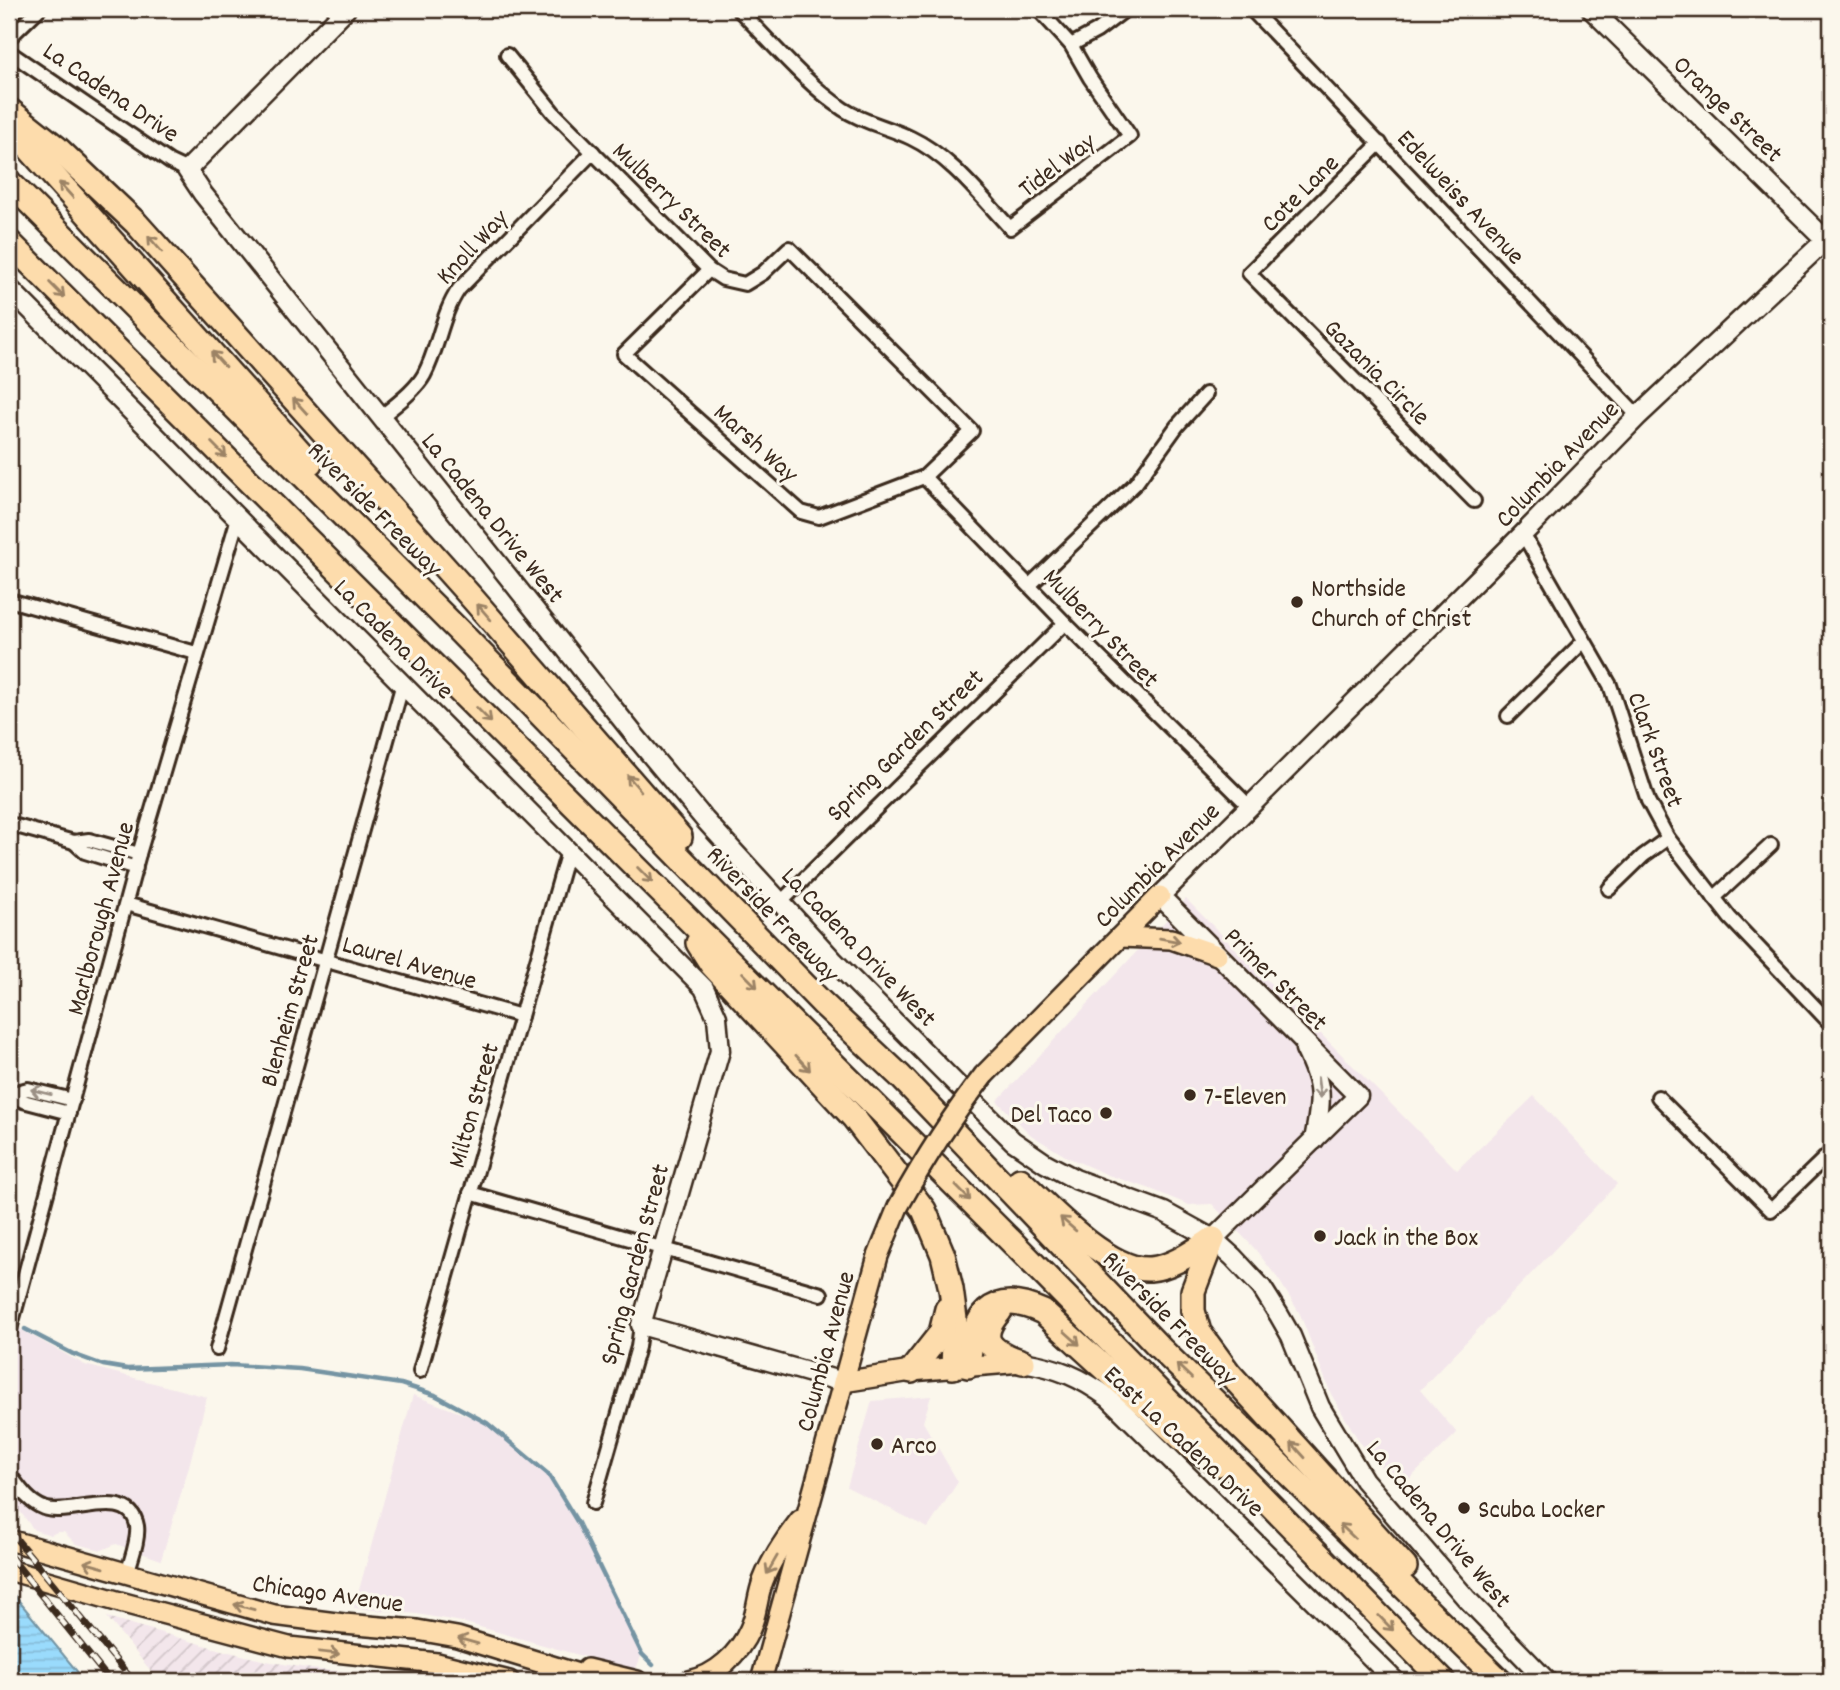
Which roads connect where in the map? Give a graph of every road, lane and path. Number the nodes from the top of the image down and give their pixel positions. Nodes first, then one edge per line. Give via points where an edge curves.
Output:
1 (39, 9) edge
2 (346, 9) edge
3 (738, 9) edge
4 (1038, 9) edge
5 (1126, 9) edge
6 (1251, 9) edge
7 (1591, 9) edge
8 (9, 38) edge
9 (1071, 45) junction
10 (9, 52) edge
11 (507, 55) dead end
12 (9, 110) edge
13 (9, 126) edge
14 (1380, 143) junction
15 (593, 152) junction
16 (187, 170) junction
17 (9, 182) edge
18 (1830, 240) edge
19 (9, 242) edge
20 (709, 270) junction
21 (1249, 273) joint
22 (9, 288) edge
23 (1206, 394) dead end
24 (1638, 416) junction
25 (381, 417) junction
26 (972, 431) joint
27 (923, 477) junction
28 (1474, 501) dead end
29 (238, 517) junction
30 (1523, 534) junction
31 (1030, 585) junction
32 (9, 600) edge
33 (1065, 623) junction
34 (458, 630) junction
35 (1584, 641) junction
36 (196, 653) junction
37 (403, 683) junction
38 (1508, 716) dead end
39 (1250, 807) junction
40 (9, 824) edge
41 (1668, 838) junction
42 (74, 842) junction
43 (1771, 845) dead end
44 (568, 851) junction
45 (139, 854) junction
46 (136, 868) junction
47 (1609, 888) dead end
48 (1160, 896) junction
49 (667, 897) junction
50 (1714, 898) junction
51 (781, 902) junction
52 (125, 904) junction
53 (1120, 937) junction
54 (1217, 956) junction
55 (325, 961) junction
56 (822, 1003) junction
57 (521, 1016) junction
58 (1831, 1024) edge
59 (720, 1039) joint
60 (1301, 1039) junction
61 (900, 1076) junction
62 (9, 1094) edge
63 (1658, 1097) dead end
64 (73, 1100) junction
65 (69, 1114) junction
66 (1314, 1140) junction
67 (1831, 1152) edge
68 (470, 1193) junction
69 (1213, 1240) junction
70 (664, 1248) junction
71 (951, 1289) junction
72 (821, 1294) dead end
73 (1016, 1303) junction
74 (642, 1325) junction
75 (9, 1333) edge
76 (217, 1349) dead end
77 (1023, 1362) junction
78 (961, 1366) junction
79 (420, 1371) dead end
80 (911, 1371) junction
81 (843, 1382) junction
82 (9, 1474) edge
83 (1253, 1486) junction
84 (593, 1503) dead end
85 (809, 1508) junction
86 (9, 1540) edge
87 (9, 1570) edge
88 (127, 1575) junction
89 (120, 1602) junction
90 (562, 1668) junction
91 (509, 1681) edge
92 (601, 1681) edge
93 (638, 1681) edge
94 (689, 1681) edge
95 (761, 1681) edge
96 (1395, 1681) edge
97 (1443, 1681) edge
98 (1500, 1681) edge
99 (1507, 1681) edge
100 (1547, 1681) edge

1 - 8 street
2 - 16 main road
3 - 9 street, Tidel Way via 824,94 857,118 931,150 1010,228 1130,136
4 - 9 street
5 - 9 street
6 - 14 street, Edelweiss Avenue
7 - 18 main road, Orange Street
10 - 16 street, La Cadena Drive
11 - 15 street, Mulberry Street via 553,113
56 -> 12 highway via 473,599 136,223 57,148
34 -> 13 highway
14 - 21 street, Cote Lane
14 - 24 street, Edelweiss Avenue
15 - 20 street, Mulberry Street
15 - 25 street, Knoll Way via 459,289 448,304 423,378
16 - 25 main road, La Cadena Drive West
17 - 34 highway, Riverside Freeway
18 - 24 main road, Columbia Avenue
19 -> 49 highway
20 - 26 street, Mulberry Street via 745,284 789,248
20 - 27 street, Marsh Way via 624,354 801,513 819,517
21 - 28 street, Gazania Circle
22 - 29 main road, La Cadena Drive
23 - 31 street via 1136,483
24 - 30 main road, Columbia Avenue
25 - 51 main road, La Cadena Drive West via 649,753
26 - 27 street, Marsh Way
27 - 31 street, Mulberry Street
29 - 36 street, Marlborough Avenue
29 - 37 main road, La Cadena Drive
30 - 35 street, Clark Street
30 - 39 main road, Columbia Avenue
31 - 33 street, Mulberry Street
32 - 36 street
33 - 39 street, Mulberry Street
33 - 51 street, Spring Garden Street
34 - 56 highway, Riverside Freeway
35 - 38 street
35 - 41 street, Clark Street via 1610,685 1648,801
36 - 45 street, Marlborough Avenue
37 - 44 main road, La Cadena Drive
37 - 55 street, Blenheim Street
39 - 48 main road, Columbia Avenue
40 - 42 street
41 - 47 street
41 - 50 street, Clark Street
42 - 45 street via 89,840
42 - 46 street via 85,852
43 - 50 street
44 - 57 street, Milton Street
44 - 59 main road, La Cadena Drive via 704,988 717,1017
45 - 46 street, Marlborough Avenue
46 - 52 street, Marlborough Avenue
48 - 53 main road, Columbia Avenue
48 - 54 main road, Primer Street
49 -> 71 highway via 712,965 854,1118 924,1210
49 -> 83 highway
50 - 58 street, Clark Street
51 - 69 main road, La Cadena Drive West via 1013,1141 1075,1179 1146,1204
52 - 55 street, Laurel Avenue
52 - 64 street, Marlborough Avenue
53 -> 54 main road via 1171,939
53 - 81 main road, Columbia Avenue, bridge via 984,1075 938,1137 898,1207 878,1256
54 - 60 main road, Primer Street
55 - 57 street, Laurel Avenue
55 - 76 street, Blenheim Street
56 - 61 highway, Riverside Freeway
57 - 68 street, Milton Street
59 - 70 main road, Spring Garden Street via 717,1064
60 -> 66 main road via 1321,1093
60 - 66 main road, Primer Street via 1358,1096
69 -> 61 highway via 1171,1264 1152,1269 1115,1261 1042,1202 933,1096
98 -> 61 highway, Riverside Freeway via 1161,1349
64 -> 62 street via 28,1089
62 - 65 street
63 - 67 street via 1771,1210
64 - 65 street, Marlborough Avenue
65 - 75 street, Marlborough Avenue
66 - 69 main road
68 - 70 street
68 - 79 street, Milton Street
99 -> 69 highway via 1501,1665 1377,1538 1229,1373 1199,1332 1193,1290
69 - 100 main road, La Cadena Drive West via 1262,1288 1291,1336 1325,1417 1364,1480 1466,1598
70 - 72 street
70 - 74 main road, Spring Garden Street
71 - 78 highway
71 - 80 highway via 941,1333
73 - 77 highway via 1000,1310 987,1331 994,1350
73 - 78 highway via 990,1308 979,1318
73 -> 83 highway via 1043,1312 1191,1446
74 - 81 main road
74 - 84 street, Spring Garden Street
77 - 78 main road, East La Cadena Drive
77 - 96 main road, East La Cadena Drive via 1064,1371 1110,1398
78 - 80 main road, East La Cadena Drive
80 - 81 main road, East La Cadena Drive
81 - 85 main road, Columbia Avenue
82 - 88 street via 30,1501 45,1509 107,1503 131,1515 137,1525
83 -> 97 highway
85 -> 94 main road via 763,1580 750,1629 737,1650 717,1670
85 - 95 main road, Columbia Avenue
88 -> 86 main road, Chicago Avenue
87 - 89 main road, Chicago Avenue
88 - 89 main road
90 -> 88 main road, Chicago Avenue via 457,1637 274,1615
89 -> 91 main road, Chicago Avenue via 289,1647 437,1663
90 - 92 main road, Chicago Avenue
90 - 93 main road

